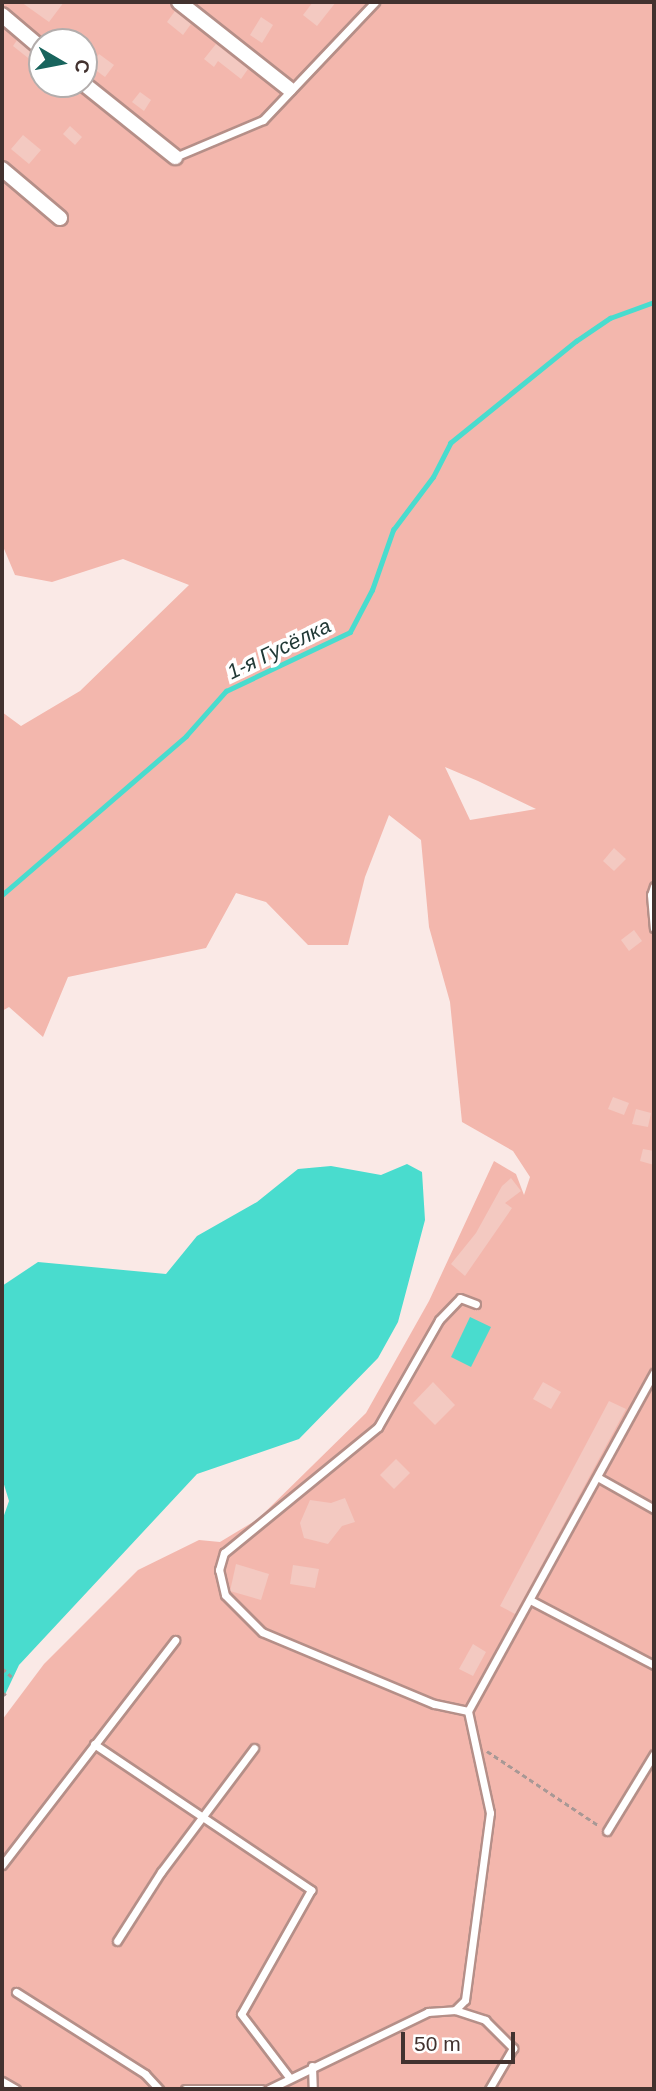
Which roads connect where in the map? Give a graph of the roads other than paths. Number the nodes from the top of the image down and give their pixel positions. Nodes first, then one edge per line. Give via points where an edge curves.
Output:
1 (179, 2) edge
2 (375, 2) edge
3 (2, 15) edge
4 (28, 37) edge
5 (289, 89) junction
6 (98, 95) edge
7 (175, 157) joint
8 (2, 170) edge
9 (60, 218) dead end
10 (654, 886) edge
11 (654, 928) edge
12 (476, 1304) dead end
13 (654, 1373) edge
14 (600, 1478) junction
15 (654, 1509) edge
16 (532, 1601) junction
17 (175, 1640) dead end
18 (654, 1665) edge
19 (468, 1711) junction
20 (94, 1744) junction
21 (254, 1748) dead end
22 (654, 1754) edge
23 (203, 1818) junction
24 (607, 1831) road end
25 (2, 1865) edge
26 (117, 1941) dead end
27 (16, 1992) dead end
28 (455, 2010) junction
29 (312, 2066) junction
30 (289, 2077) junction
31 (2, 2081) edge
32 (16, 2089) edge
33 (159, 2089) edge
34 (185, 2089) edge
35 (261, 2089) edge
36 (269, 2089) edge
37 (313, 2089) edge
38 (489, 2089) edge

1 - 5 street
2 - 5 lane
3 - 4 street
5 - 7 lane via 264,120
6 - 7 street
8 - 9 street
10 - 11 lane
12 - 19 lane via 460,1298 439,1320 378,1427 223,1553 219,1570 225,1595 262,1632 434,1704
13 - 14 lane
14 - 15 lane
14 - 16 lane
16 - 18 lane
16 - 19 lane
17 - 20 lane
19 - 28 lane via 490,1813 465,2000
20 - 23 lane
20 - 25 lane
21 - 23 lane
22 - 24 lane
23 - 26 lane
23 - 30 lane via 311,1890 241,2014
27 - 33 lane via 145,2074
28 - 29 lane via 428,2012
28 - 38 lane via 485,2020 513,2048
29 - 30 lane
29 - 37 lane
30 - 36 lane
31 - 32 lane
34 - 35 lane

